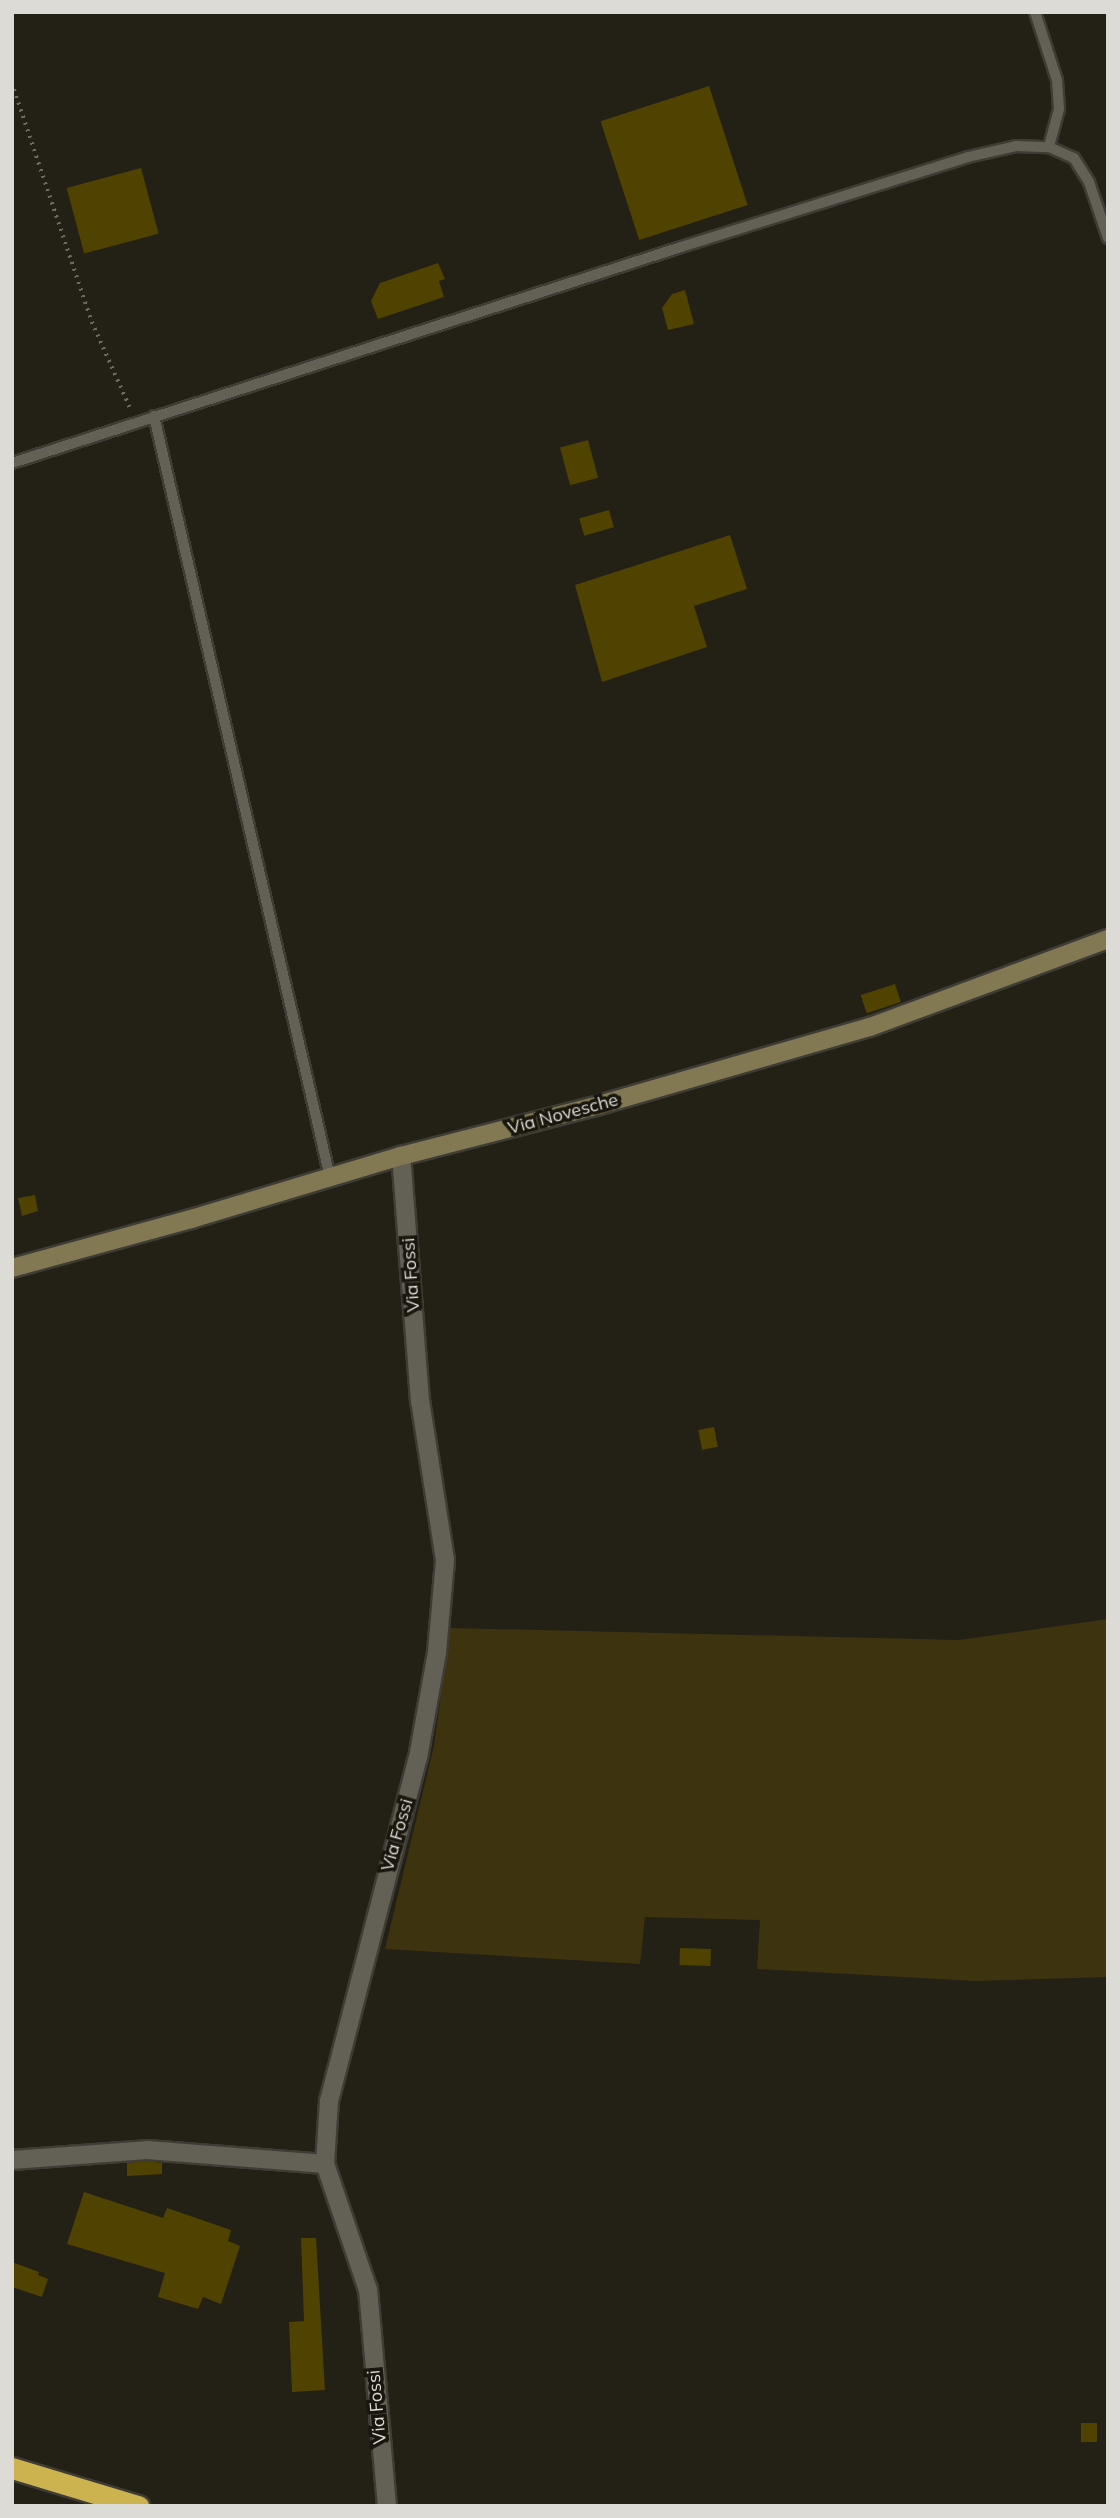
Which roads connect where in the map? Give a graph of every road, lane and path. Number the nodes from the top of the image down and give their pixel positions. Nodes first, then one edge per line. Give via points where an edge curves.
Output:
1 (1035, 12) edge
2 (12, 83) edge
3 (1049, 147) junction
4 (1108, 238) edge
5 (154, 416) junction
6 (136, 422) junction
7 (12, 463) edge
8 (1108, 939) edge
9 (401, 1156) junction
10 (330, 1177) junction
11 (12, 1268) edge
12 (12, 2160) edge
13 (325, 2164) junction
14 (12, 2469) edge
15 (138, 2506) edge
16 (387, 2506) edge

1 - 3 lane via 1057,80 1059,109
2 - 6 path via 92,322
3 - 4 lane via 1074,158
3 - 5 lane via 1016,146 968,157
5 - 6 lane
5 - 10 lane
6 - 7 lane
8 - 9 street, Via Novesche via 870,1027 600,1105
9 - 10 street, Via Novesche
9 - 13 street, Via Fossi via 421,1401 445,1560 437,1652 418,1758 328,2101
10 - 11 street, Via Novesche
12 - 13 street via 147,2150
13 - 16 street, Via Fossi via 368,2290
14 - 15 highway

